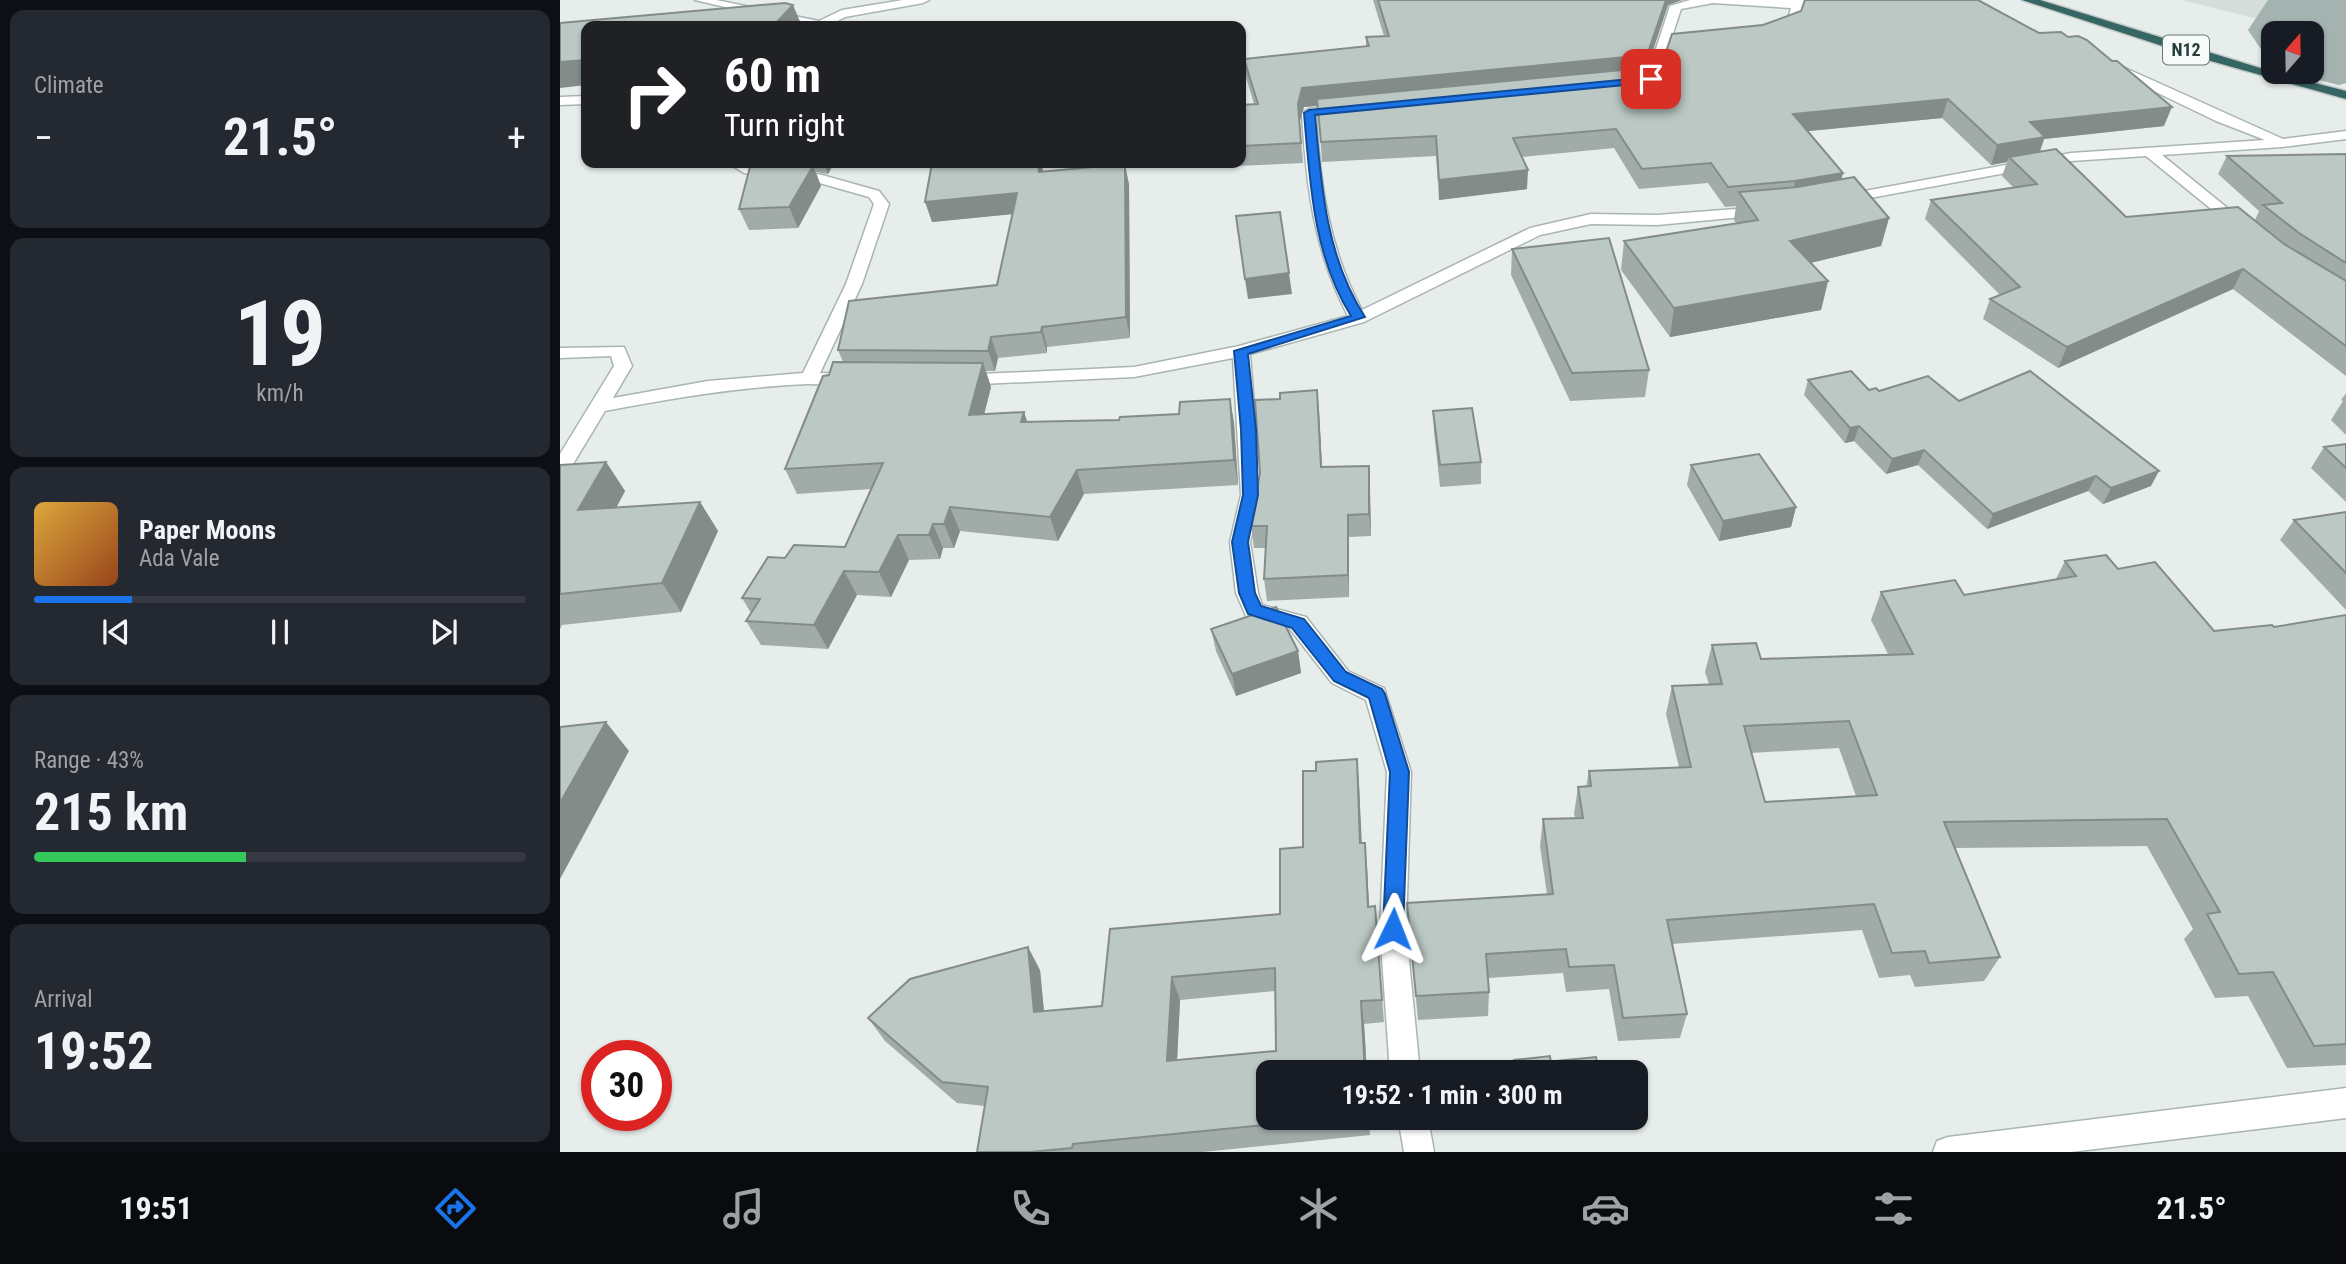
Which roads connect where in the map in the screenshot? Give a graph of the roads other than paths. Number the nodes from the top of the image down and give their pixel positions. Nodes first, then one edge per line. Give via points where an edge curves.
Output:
1 (701, 0) edge
2 (923, 0) edge
3 (1710, 0) edge
4 (1716, 0) edge
5 (1849, 0) edge
6 (2028, 0) edge
7 (1798, 5) junction
8 (793, 21) edge
9 (831, 21) edge
10 (1770, 33) edge
11 (2097, 58) edge
12 (1625, 82) edge
13 (2346, 95) edge
14 (581, 100) edge
15 (560, 101) edge
16 (1361, 107) edge
17 (2346, 135) edge
18 (2282, 143) junction
19 (2148, 151) junction
20 (742, 168) edge
21 (1829, 202) edge
22 (1778, 209) edge
23 (2260, 241) edge
24 (1358, 317) junction
25 (1241, 351) junction
26 (560, 353) edge
27 (809, 378) junction
28 (865, 379) edge
29 (949, 380) edge
30 (599, 406) junction
31 (560, 470) edge
32 (1404, 1060) edge
33 (2346, 1103) edge
34 (1415, 1130) edge
35 (1419, 1152) edge
36 (1948, 1152) edge

1 - 8 street
2 - 9 street via 852,12
3 - 12 street via 1676,6 1668,47 1651,79
4 - 7 street
5 - 7 street
6 - 13 highway, N12
7 - 10 street via 1792,24
11 - 18 street
14 - 15 street
16 - 24 street via 1309,113 1328,255
17 - 18 street
18 - 19 street
19 - 21 street via 2071,157
19 - 23 street
20 - 27 street via 817,178 874,194 882,204 854,284
22 - 24 street via 1657,220 1591,219 1535,231
24 - 25 street
25 - 29 street via 1134,372
25 - 32 street via 1251,495 1240,542 1247,593 1254,610 1298,623 1340,677 1376,694 1399,772 1393,929
26 - 30 street via 618,351 623,366
27 - 28 street
27 - 30 street via 708,386
30 - 31 street
33 - 36 street
34 - 35 street

